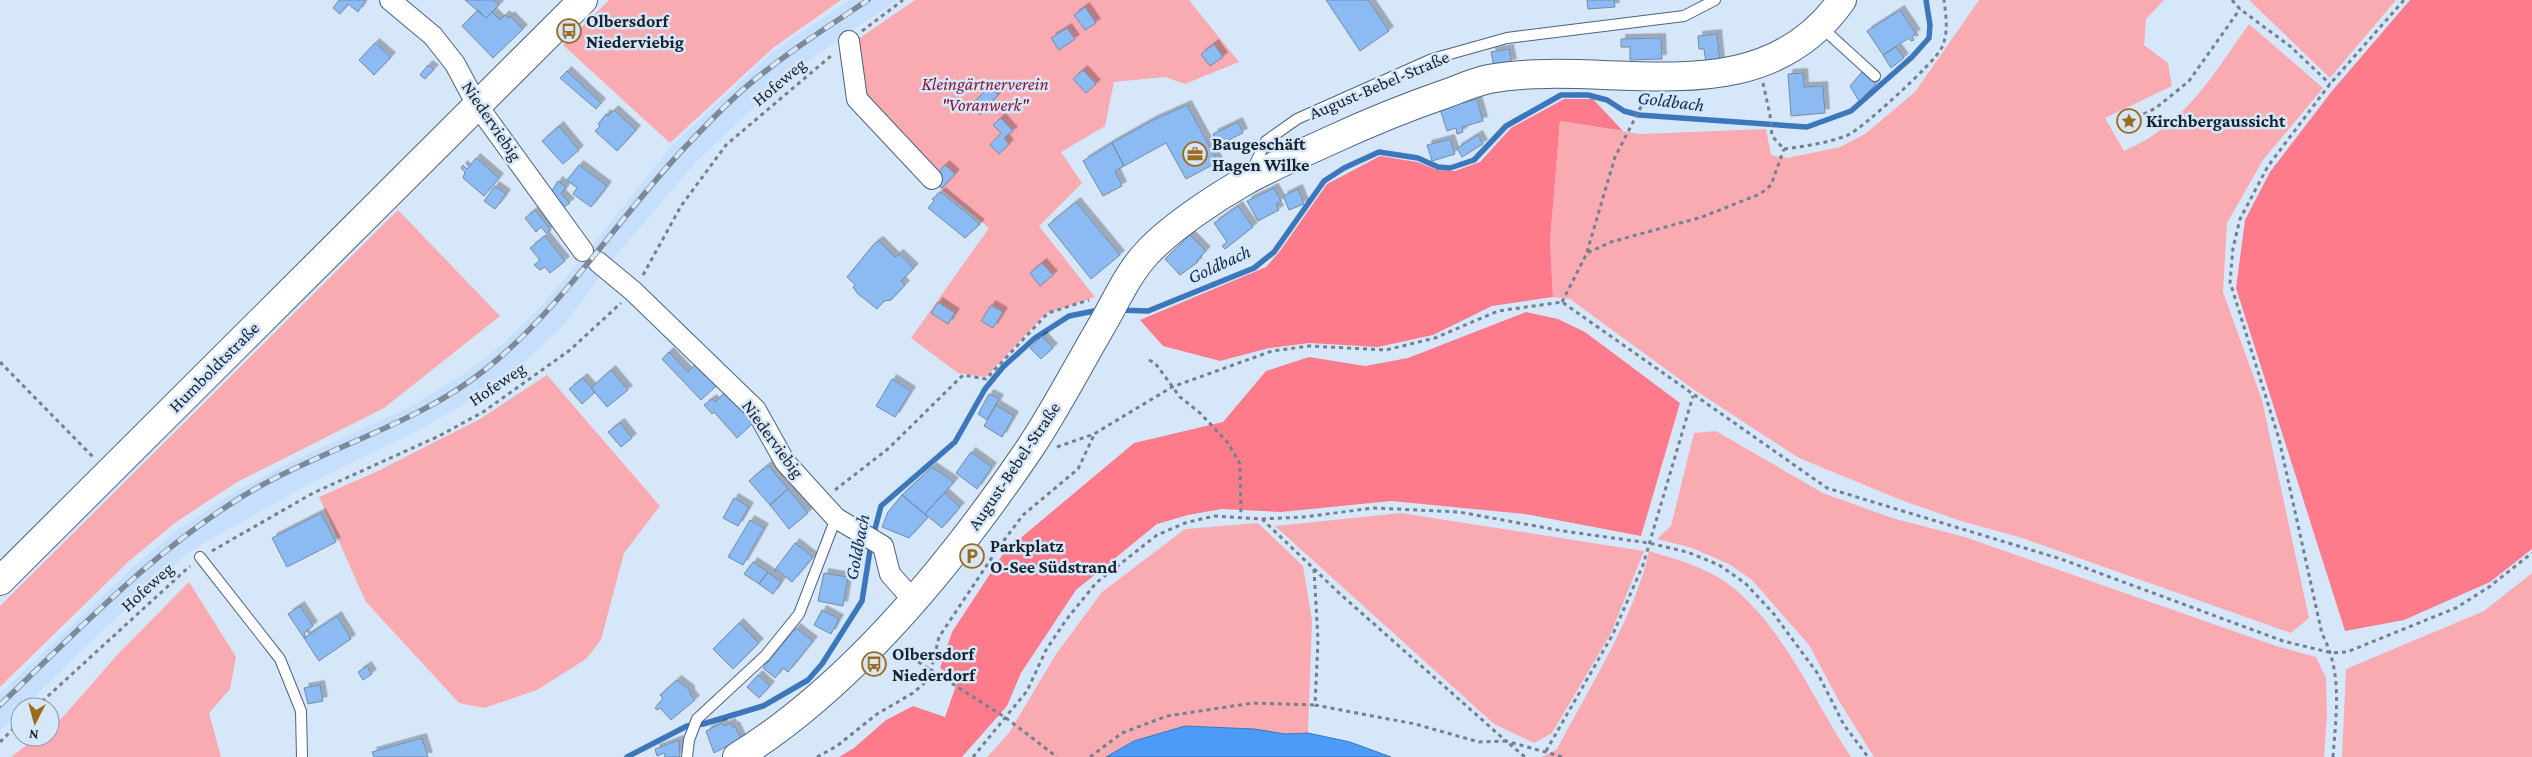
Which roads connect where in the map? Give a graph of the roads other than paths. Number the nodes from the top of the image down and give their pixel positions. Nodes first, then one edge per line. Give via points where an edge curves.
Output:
1 (390, 0) edge
2 (583, 0) edge
3 (1715, 0) edge
4 (1842, 0) edge
5 (1820, 26) junction
6 (849, 41) road end
7 (1874, 76) dead end
8 (478, 105) junction
9 (932, 179) dead end
10 (1247, 180) junction
11 (836, 518) junction
12 (200, 557) road end
13 (0, 581) edge
14 (913, 600) junction
15 (302, 757) edge
16 (687, 757) edge
17 (737, 757) edge

1 - 8 street, Niederviebig via 433,36
2 - 8 street, Humboldtstraße
3 - 10 lane, August-Bebel-Straße via 1684,16 1507,38 1432,59 1297,120 1266,141
4 - 5 street, August-Bebel-Straße
5 - 7 lane
5 - 10 street, August-Bebel-Straße via 1774,58 1740,71 1652,77 1555,73 1484,80 1391,112
6 - 9 street via 857,98
8 - 11 street, Niederviebig via 591,256 633,291 756,410 785,462
8 - 13 street, Humboldtstraße
10 - 14 street, August-Bebel-Straße via 1163,237 1146,254 1030,448 961,543
11 - 14 street, Niederviebig via 883,546 890,574
11 - 16 lane via 799,614 764,656 697,719
12 - 15 lane via 280,659 301,711
14 - 17 street, August-Bebel-Straße via 814,701

